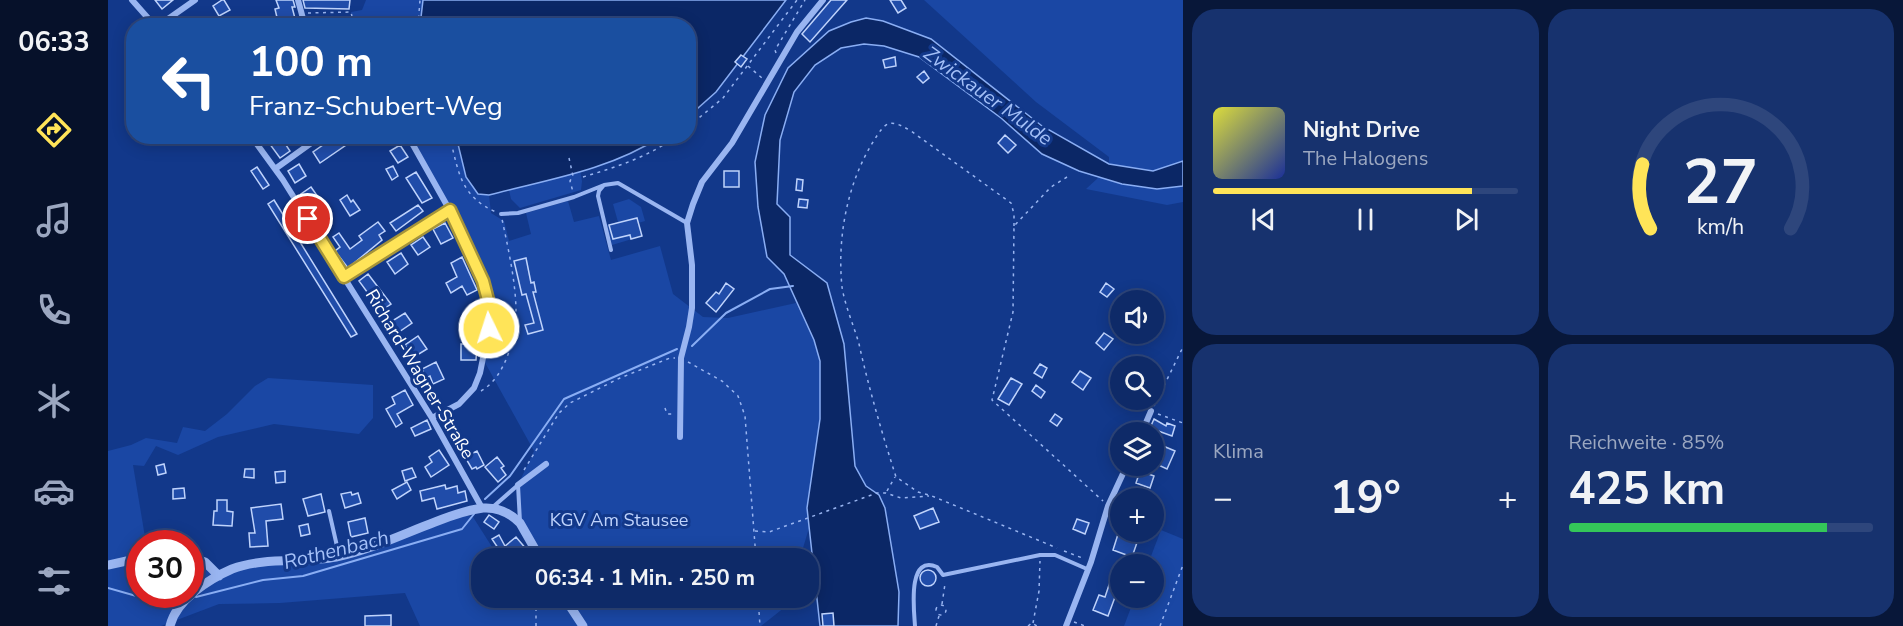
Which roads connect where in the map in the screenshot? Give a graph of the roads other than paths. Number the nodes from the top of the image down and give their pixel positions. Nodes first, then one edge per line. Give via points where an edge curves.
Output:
1 (132, 0) edge
2 (195, 0) edge
3 (298, 0) edge
4 (823, 0) edge
5 (149, 18) edge
6 (168, 18) edge
7 (303, 18) edge
8 (257, 144) edge
9 (310, 144) edge
10 (413, 144) edge
11 (275, 169) junction
12 (604, 185) junction
13 (450, 210) junction
14 (501, 214) road end
15 (687, 223) junction
16 (611, 250) dead end
17 (344, 277) junction
18 (1151, 411) road end
19 (432, 418) junction
20 (1146, 422) edge
21 (680, 437) dead end
22 (546, 464) dead end
23 (1122, 476) edge
24 (518, 485) junction
25 (487, 508) junction
26 (329, 511) dead end
27 (520, 523) junction
28 (534, 548) edge
29 (339, 556) junction
30 (126, 561) edge
31 (204, 562) edge
32 (108, 565) edge
33 (1088, 570) junction
34 (219, 576) junction
35 (571, 608) edge
36 (1067, 623) edge
37 (170, 626) edge
38 (583, 626) edge
39 (915, 626) edge

1 - 5 street
2 - 6 street
3 - 7 street
4 - 15 street via 797,32 732,143 702,182
8 - 11 street, Richard-Wagner-Straße
9 - 11 street
10 - 13 street
11 - 17 street, Richard-Wagner-Straße
12 - 14 lane via 518,213
12 - 15 lane via 618,183
12 - 16 lane via 598,196
13 - 17 street
13 - 19 street via 483,281 489,304 489,328 474,388 459,404
15 - 21 street via 692,308 681,358
17 - 19 street, Richard-Wagner-Straße
18 - 20 street
19 - 25 street, Richard-Wagner-Straße
22 - 24 street
23 - 33 street
24 - 25 lane
24 - 27 lane
25 - 27 street via 506,512
25 - 29 street via 457,514
26 - 29 lane
27 - 28 street
29 - 34 street via 251,564
30 - 32 street
31 - 34 street
33 - 36 street
33 - 39 lane via 1055,555 943,575 937,567 923,566 916,578
34 - 37 street via 175,611
35 - 38 street

